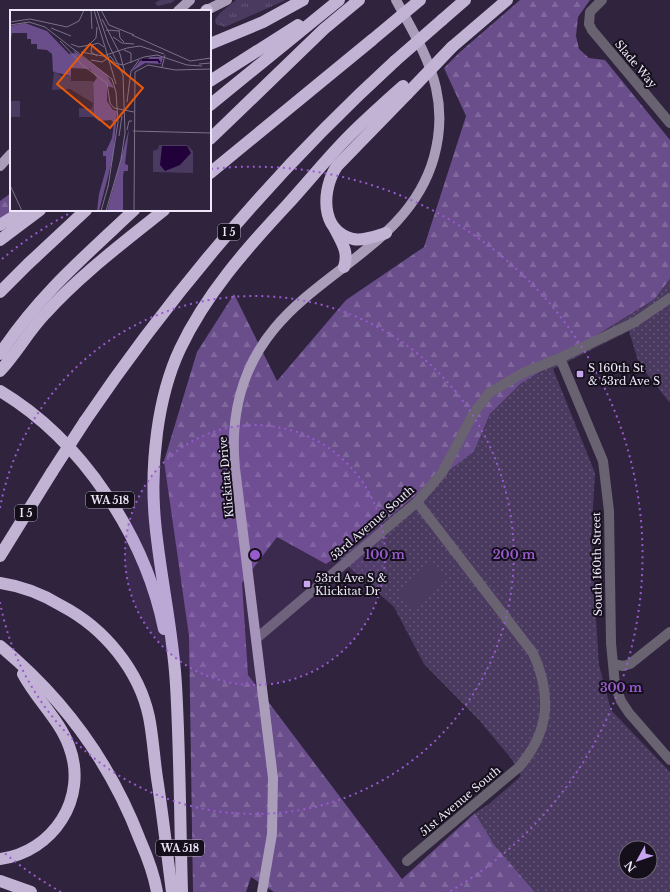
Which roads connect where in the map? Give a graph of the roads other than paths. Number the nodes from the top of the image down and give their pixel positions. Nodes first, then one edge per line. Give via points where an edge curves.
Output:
1 (190, 0) edge
2 (216, 0) edge
3 (227, 0) edge
4 (302, 0) edge
5 (360, 0) edge
6 (420, 0) edge
7 (465, 0) edge
8 (506, 0) edge
9 (602, 0) edge
10 (397, 2) edge
11 (335, 3) edge
12 (179, 10) edge
13 (207, 10) edge
14 (208, 10) edge
15 (234, 33) junction
16 (211, 34) edge
17 (211, 44) edge
18 (211, 80) edge
19 (405, 90) junction
20 (211, 104) edge
21 (669, 120) edge
22 (211, 137) edge
23 (10, 155) edge
24 (10, 162) edge
25 (0, 167) edge
26 (211, 172) edge
27 (22, 211) edge
28 (39, 211) edge
29 (85, 211) edge
30 (133, 211) edge
31 (163, 211) edge
32 (0, 225) edge
33 (333, 225) junction
34 (386, 233) junction
35 (0, 240) edge
36 (344, 267) junction
37 (0, 292) edge
38 (670, 298) edge
39 (4, 358) edge
40 (560, 358) junction
41 (0, 372) edge
42 (0, 391) edge
43 (417, 502) junction
44 (0, 556) edge
45 (0, 583) edge
46 (670, 632) edge
47 (257, 638) junction
48 (0, 646) edge
49 (15, 658) junction
50 (613, 664) junction
51 (176, 685) junction
52 (670, 760) edge
53 (0, 859) edge
54 (407, 861) dead end
55 (0, 881) edge
56 (31, 892) edge
57 (157, 892) edge
58 (172, 892) edge
59 (182, 892) edge
60 (262, 892) edge

1 - 12 main road
2 - 13 main road
3 - 14 main road
4 - 15 highway via 263,22
5 - 22 highway via 324,29
6 - 26 highway, bridge
7 - 44 highway, I 5, bridge via 344,107 188,280 85,421
8 - 19 highway, bridge
9 - 21 street, Slade Way via 595,6 589,18 592,30
10 - 34 main road, Klickitat Drive via 415,35 436,87 439,119 435,152 427,178 413,204
11 - 18 highway
11 - 20 highway
15 - 16 highway
15 - 17 highway
19 - 33 highway via 334,170 326,196 328,214
19 - 51 highway via 350,136 227,272 187,337 168,382 158,427 154,482 155,520
23 - 25 main road
24 - 25 main road
27 - 32 highway
28 - 35 highway
29 - 37 highway
30 - 39 highway via 33,309 8,342
31 - 39 highway via 75,284
33 - 34 highway via 341,234 353,239 366,239
33 - 36 highway via 345,248
34 - 36 main road, Klickitat Drive
36 - 47 main road, Klickitat Drive via 274,329 253,362 239,398 234,424 234,453
38 - 40 street via 635,322
39 - 41 highway
40 - 43 street, 53rd Avenue South via 523,373 489,393 473,414 442,473
40 - 50 street, South 160th Street via 603,461 609,511
42 - 51 highway, WA 518 via 42,423 76,455 113,504 150,577
43 - 47 street, 53rd Avenue South
43 - 54 street, 51st Avenue South via 533,652 541,670 546,697 545,716 538,739 527,758
45 - 58 highway via 48,597 80,615 100,631 123,660 138,688 148,716
46 - 50 street via 630,664
47 - 60 main road, Klickitat Drive via 273,789 272,834
48 - 49 highway
49 - 53 highway via 70,747 75,775 74,792 59,826 36,847
49 - 57 highway, WA 518 via 62,706 86,736 108,772 128,807
50 - 52 street, South 160th Street via 615,685 624,705
51 - 59 highway, WA 518
55 - 56 highway

